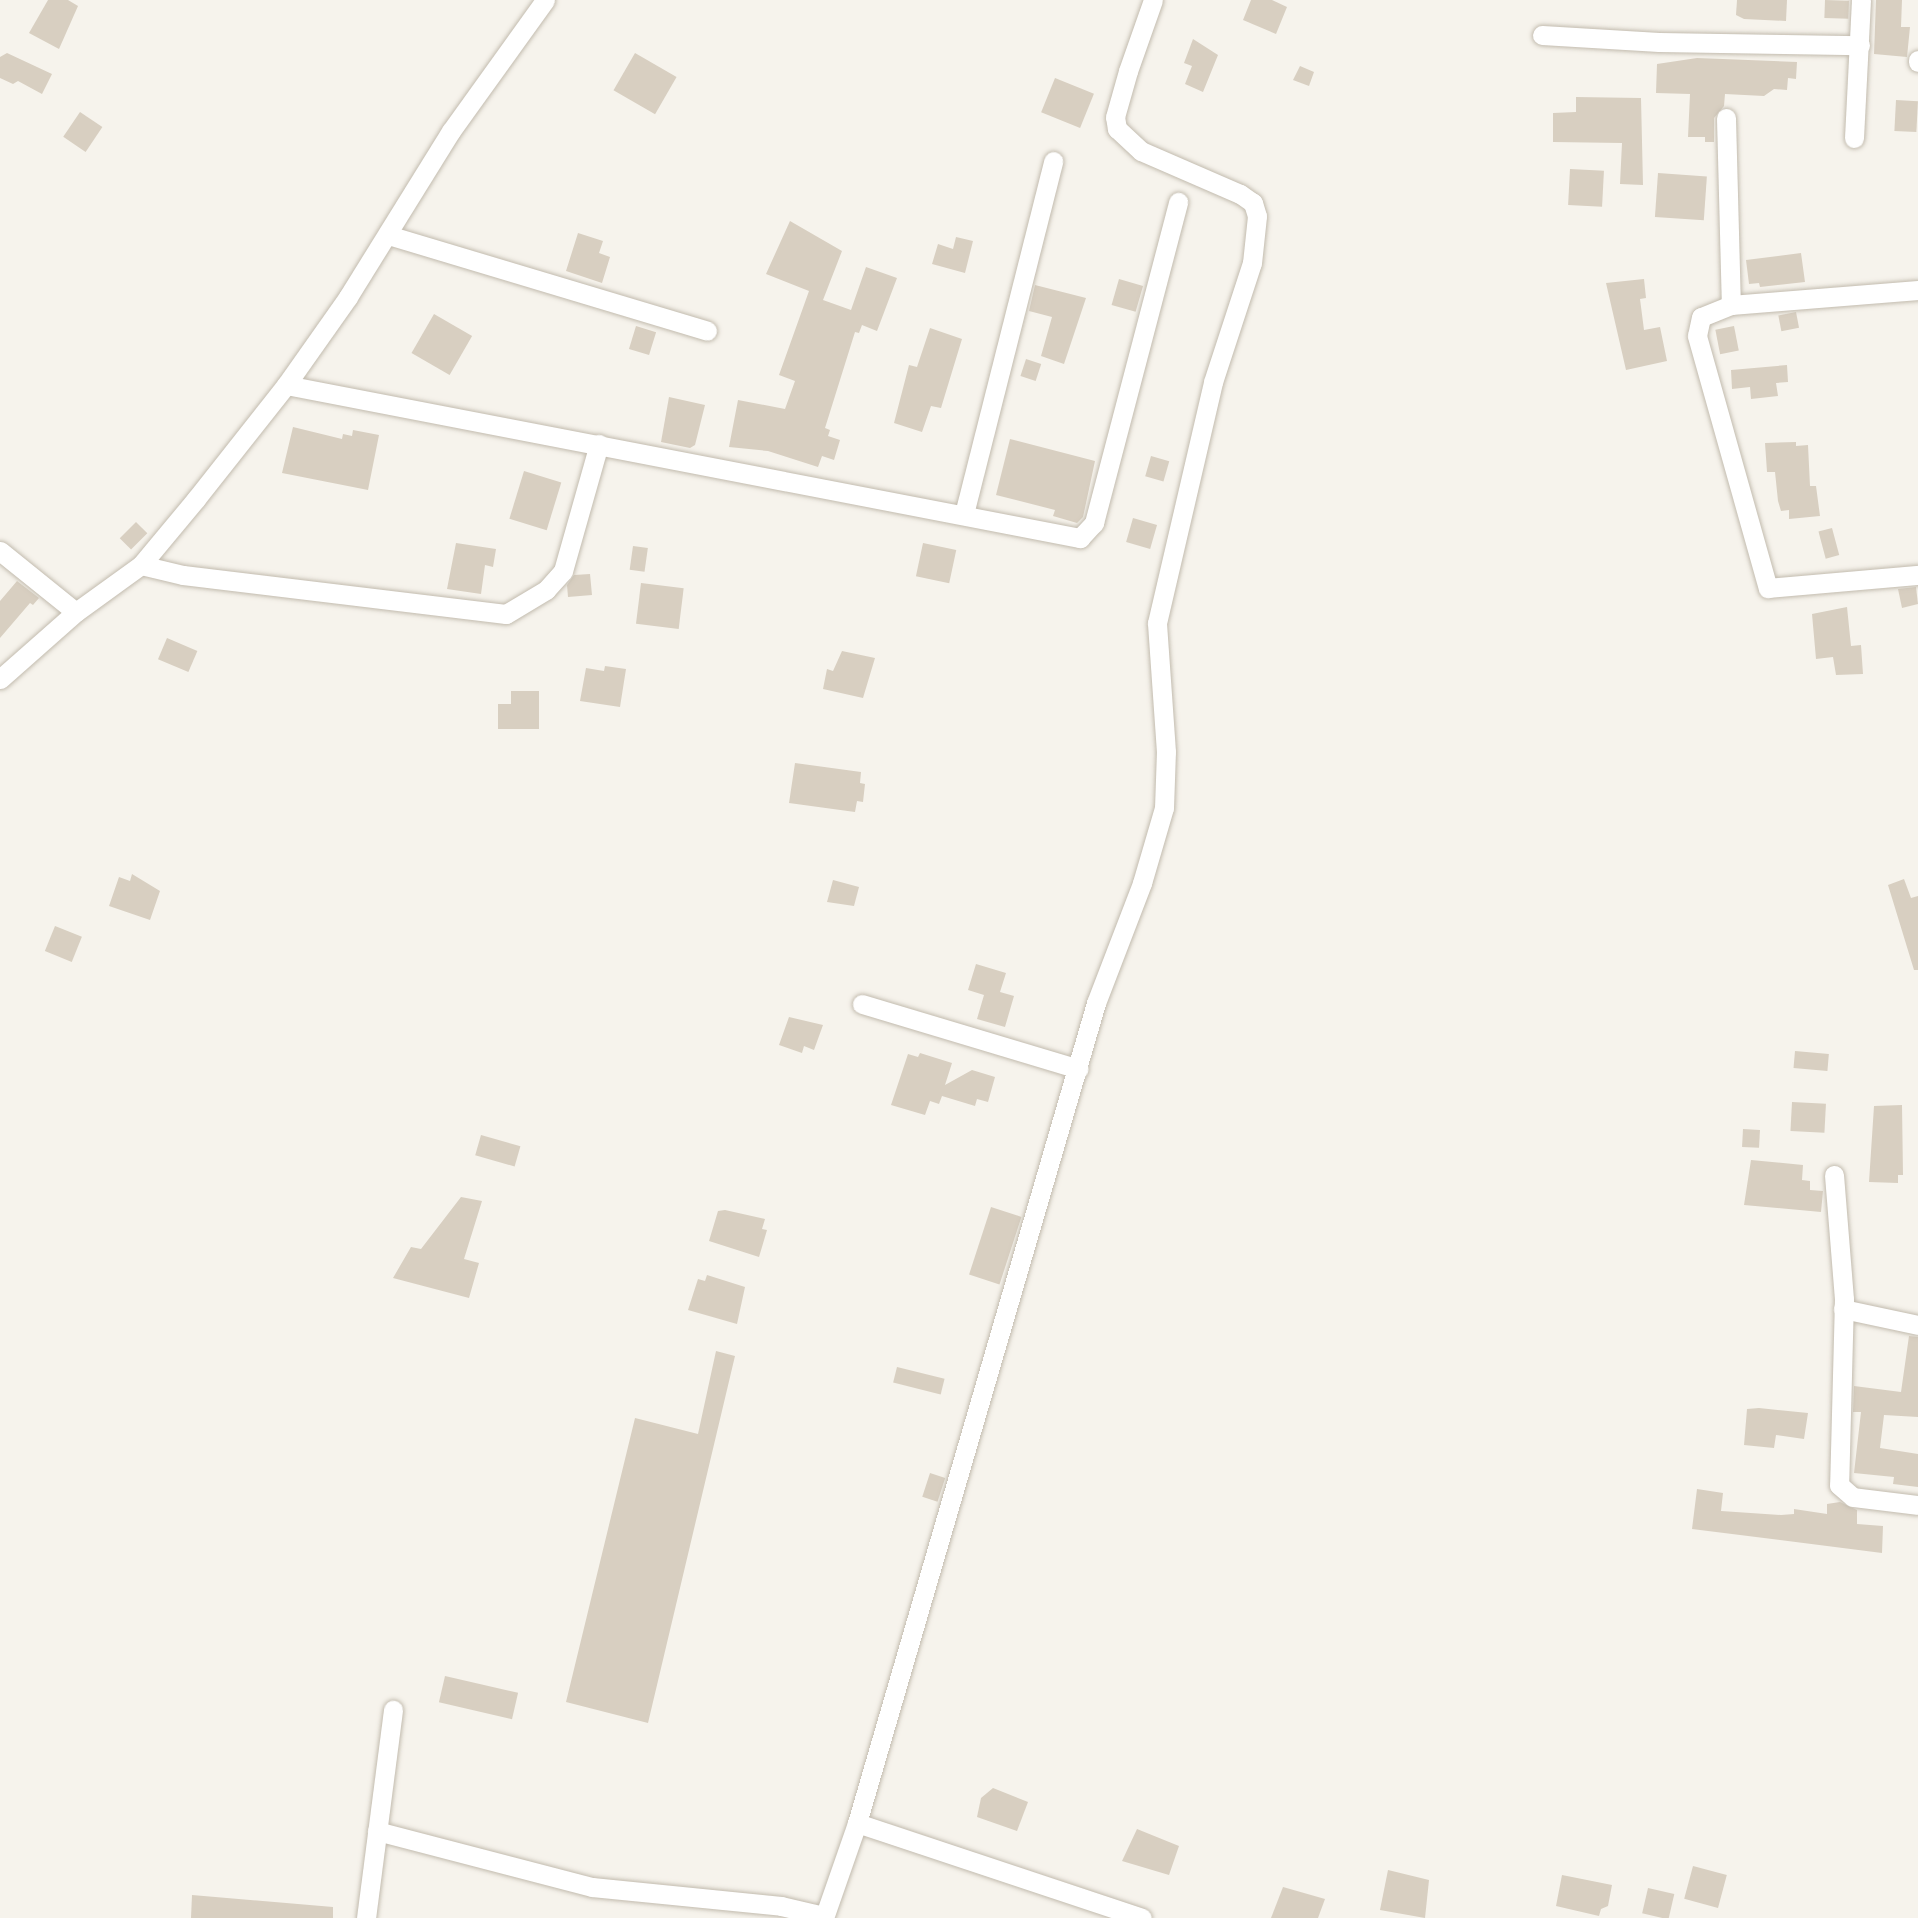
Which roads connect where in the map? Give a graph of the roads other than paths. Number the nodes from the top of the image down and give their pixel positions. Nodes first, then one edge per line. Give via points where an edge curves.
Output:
1 (545, 0) edge
2 (1153, 0) edge
3 (1861, 0) edge
4 (1542, 35) dead end
5 (1860, 45) junction
6 (1726, 118) dead end
7 (1854, 138) dead end
8 (1053, 162) dead end
9 (1178, 202) dead end
10 (388, 235) junction
11 (1918, 290) edge
12 (1731, 305) junction
13 (707, 331) dead end
14 (286, 384) junction
15 (599, 444) junction
16 (964, 514) junction
17 (0, 551) edge
18 (141, 565) junction
19 (1918, 575) edge
20 (76, 612) junction
21 (0, 679) edge
22 (862, 1004) dead end
23 (1078, 1069) junction
24 (1834, 1175) dead end
25 (1843, 1309) junction
26 (1918, 1325) edge
27 (1918, 1505) edge
28 (393, 1710) dead end
29 (857, 1823) junction
30 (377, 1831) junction
31 (824, 1917) edge
32 (366, 1918) edge
33 (1142, 1918) edge

1 - 10 street via 451,131
2 - 23 street via 1115,117 1117,129 1141,151 1253,203 1257,240 1213,382 1157,623 1166,752 1164,808
3 - 5 street
4 - 5 street
5 - 7 street
6 - 12 street
8 - 16 street
9 - 16 street via 1090,532 1080,538 1063,537
10 - 13 street
10 - 14 street
11 - 12 street
12 - 19 street via 1701,317 1697,336 1768,588
14 - 15 street
14 - 18 street
15 - 16 street
15 - 18 street via 563,571 546,590 506,614 183,575
17 - 20 street
18 - 20 street
20 - 21 street
22 - 23 street
23 - 29 street
24 - 25 street
25 - 26 street
25 - 27 street via 1839,1485 1853,1497
28 - 30 street
29 - 31 street
29 - 33 street
30 - 31 street via 592,1887 756,1902
30 - 32 street

